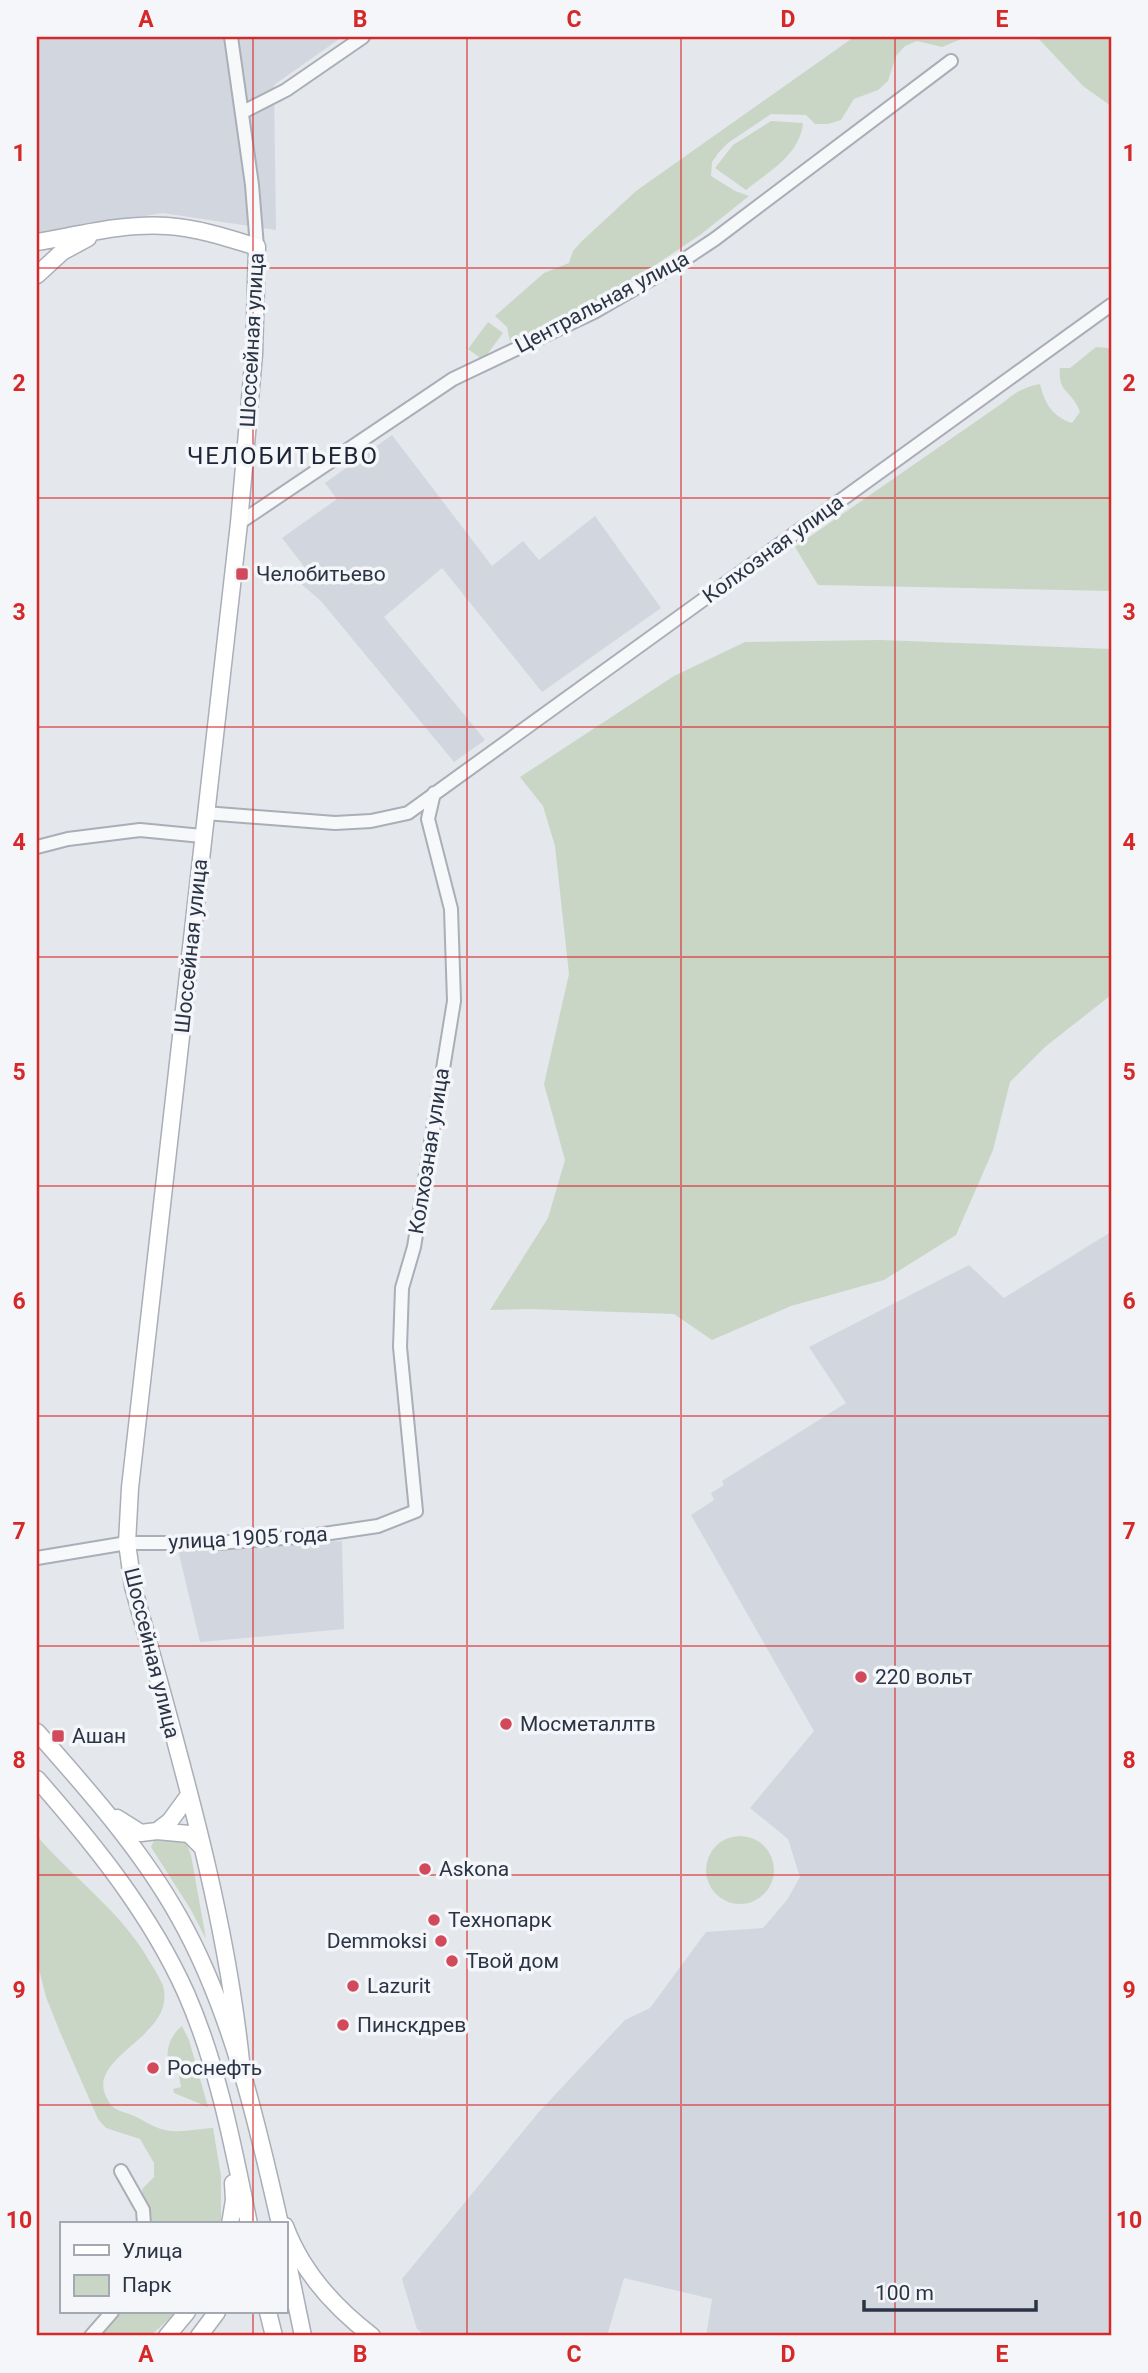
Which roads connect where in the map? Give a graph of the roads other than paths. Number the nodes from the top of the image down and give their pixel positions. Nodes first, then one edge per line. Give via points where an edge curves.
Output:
1 (231, 37) edge
2 (363, 37) edge
3 (951, 61) dead end
4 (243, 112) junction
5 (128, 228) junction
6 (37, 242) edge
7 (257, 247) junction
8 (37, 275) edge
9 (1111, 304) edge
10 (239, 523) junction
11 (434, 793) junction
12 (205, 813) junction
13 (408, 813) junction
14 (428, 819) junction
15 (202, 836) junction
16 (37, 848) edge
17 (415, 1511) joint
18 (127, 1543) junction
19 (37, 1558) edge
20 (37, 1732) edge
21 (37, 1779) edge
22 (189, 1795) junction
23 (100, 1803) junction
24 (157, 1831) junction
25 (202, 1847) junction
26 (242, 2071) junction
27 (231, 2135) junction
28 (121, 2171) dead end
29 (144, 2222) edge
30 (232, 2222) edge
31 (249, 2222) edge
32 (282, 2222) edge
33 (287, 2233) edge
34 (287, 2259) edge
35 (111, 2314) edge
36 (185, 2314) edge
37 (216, 2314) edge
38 (268, 2314) edge
39 (91, 2336) edge
40 (167, 2336) edge
41 (199, 2336) edge
42 (274, 2336) edge
43 (303, 2336) edge
44 (372, 2336) edge

1 - 4 street, Шоссейная улица
2 - 4 street via 286,90
3 - 10 street, Центральная улица via 679,263 594,312 453,379
4 - 7 street, Шоссейная улица
5 - 6 street
5 - 7 street via 183,228
5 - 8 street via 82,240
7 - 10 street, Шоссейная улица via 254,354
9 - 11 street, Колхозная улица
10 - 12 street, Шоссейная улица
11 - 13 street, Колхозная улица
11 - 14 street, Колхозная улица
12 - 13 street, Колхозная улица via 335,822
12 - 15 street, Шоссейная улица
13 - 14 street
14 - 17 street, Колхозная улица via 451,909 454,1001 414,1247 402,1288 400,1347
15 - 16 street via 140,830 68,839
15 - 18 street, Шоссейная улица via 135,1428
17 - 18 street, улица 1905 года via 378,1526 310,1536
18 - 19 street, улица 1905 года
18 - 22 street, Шоссейная улица via 133,1586
20 - 23 street
21 - 27 street via 154,1932 186,1993
22 - 24 street
22 - 25 street, Шоссейная улица
23 - 24 street via 124,1825 141,1833
23 - 26 street via 180,1917
24 - 25 street via 189,1834
25 - 26 street, Шоссейная улица via 231,1976
26 - 32 street
27 - 30 street
27 - 31 street
28 - 29 street via 143,2210
33 - 44 street via 315,2281
34 - 43 street
35 - 39 street
36 - 40 street
37 - 41 street
38 - 42 street

